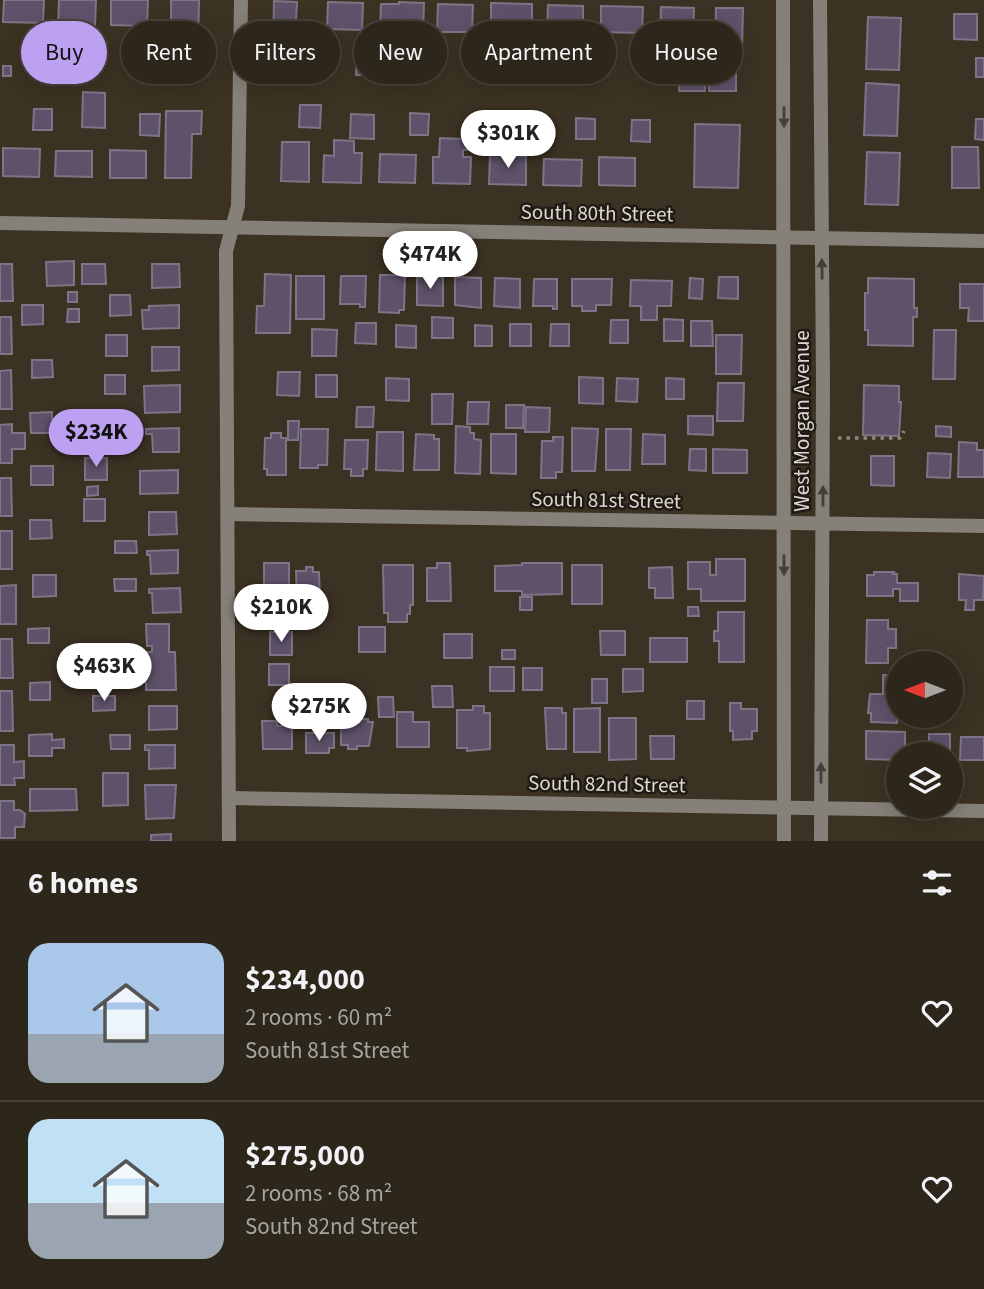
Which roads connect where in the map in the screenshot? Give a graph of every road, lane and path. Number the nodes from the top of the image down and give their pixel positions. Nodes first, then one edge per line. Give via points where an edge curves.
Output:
1 (241, 0) edge
2 (783, 0) edge
3 (820, 0) edge
4 (0, 223) edge
5 (233, 228) junction
6 (785, 237) junction
7 (821, 237) junction
8 (984, 241) edge
9 (904, 431) dead end
10 (838, 438) dead end
11 (228, 514) junction
12 (784, 524) junction
13 (823, 525) junction
14 (984, 526) edge
15 (229, 798) junction
16 (784, 808) junction
17 (821, 809) junction
18 (984, 811) edge
19 (229, 841) edge
20 (784, 841) edge
21 (821, 841) edge

1 - 5 street via 238,206
2 -> 6 street, West Morgan Avenue
3 - 7 street, West Morgan Avenue
4 - 5 street, South 80th Street
5 - 6 street, South 80th Street
5 - 11 street via 226,251
6 - 7 street, South 80th Street
6 - 12 street, West Morgan Avenue
7 - 8 street, South 80th Street
13 -> 7 street, West Morgan Avenue
9 - 10 path via 900,438
11 - 12 street, South 81st Street
11 - 15 street
12 - 13 street, South 81st Street
12 -> 16 street, West Morgan Avenue
13 - 14 street, South 81st Street
17 -> 13 street, West Morgan Avenue
15 - 16 street, South 82nd Street
15 - 19 street
16 - 17 street, South 82nd Street
16 - 20 street, West Morgan Avenue
17 - 18 street, South 82nd Street
17 - 21 street, West Morgan Avenue

